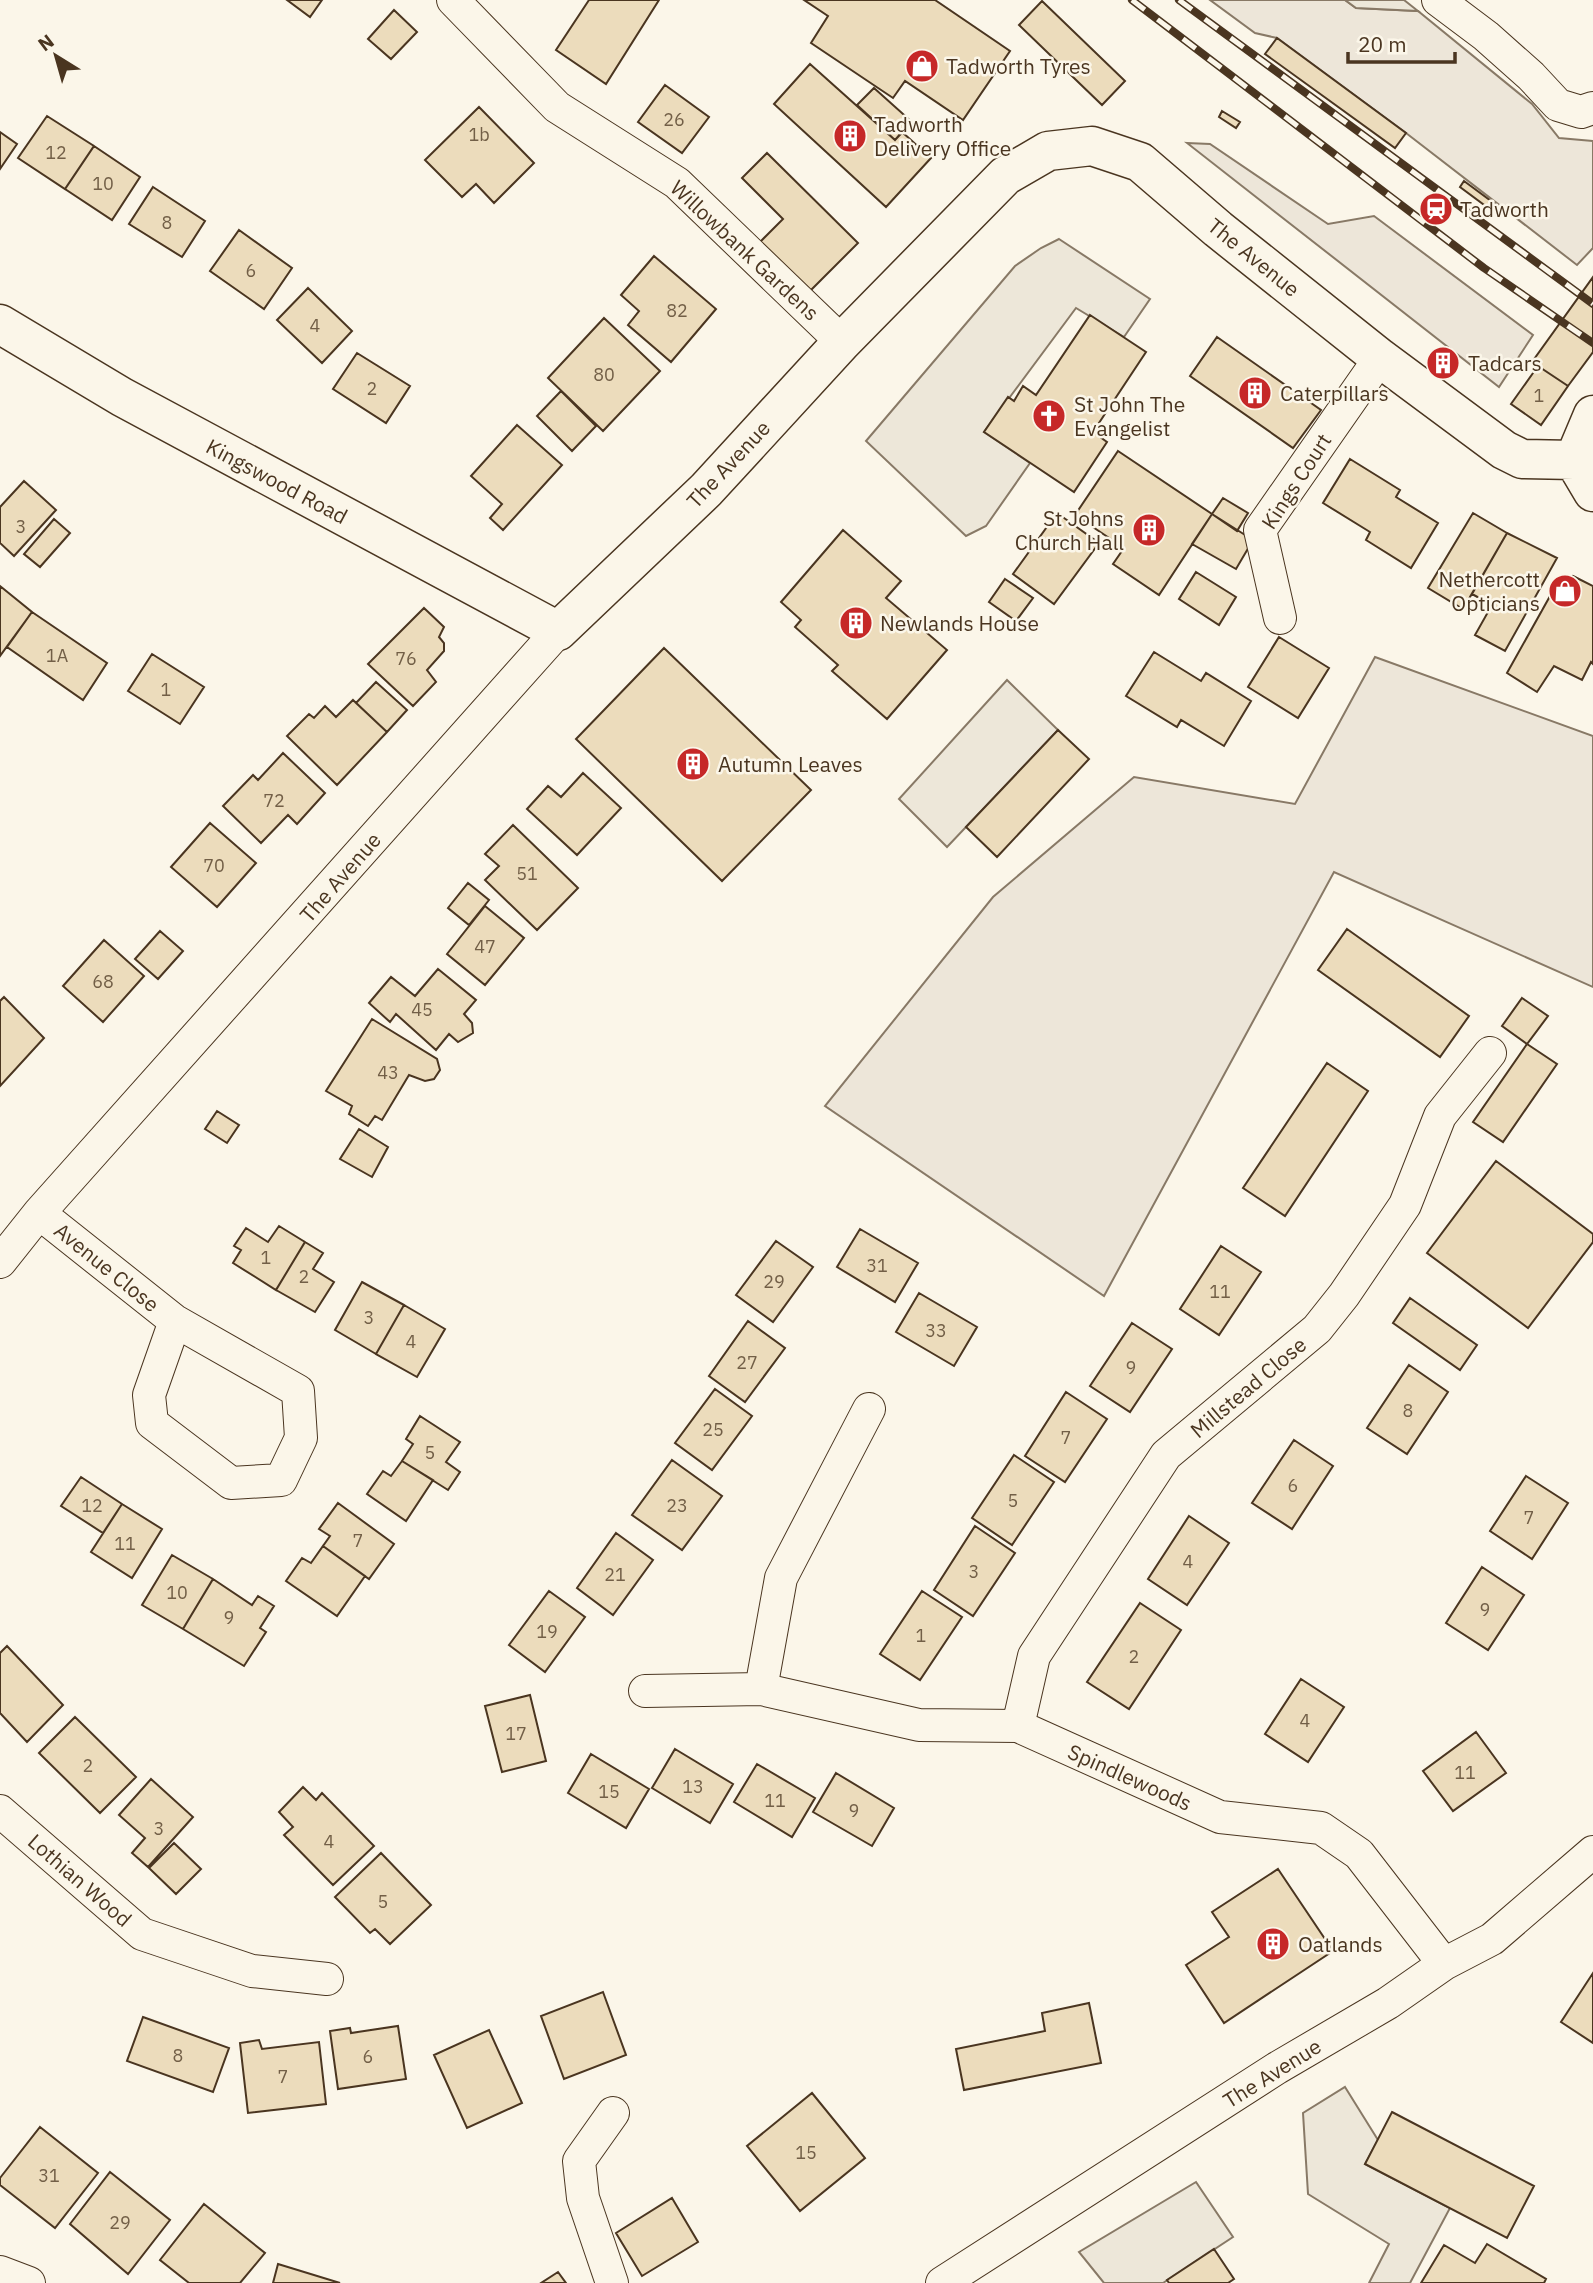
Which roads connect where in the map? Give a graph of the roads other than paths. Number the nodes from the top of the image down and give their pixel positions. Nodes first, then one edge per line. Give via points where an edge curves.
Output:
1 (453, 0) edge
2 (1438, 0) edge
3 (1593, 108) edge
4 (0, 324) edge
5 (842, 342) junction
6 (1380, 358) junction
7 (1590, 419) edge
8 (1574, 460) junction
9 (1593, 492) edge
10 (1280, 618) dead end
11 (558, 631) junction
12 (1490, 1053) dead end
13 (39, 1213) junction
14 (0, 1262) edge
15 (175, 1321) junction
16 (869, 1409) dead end
17 (761, 1689) junction
18 (645, 1691) dead end
19 (1018, 1726) junction
20 (0, 1811) edge
21 (1593, 1852) edge
22 (1444, 1964) junction
23 (327, 1979) dead end
24 (613, 2113) dead end
25 (0, 2273) edge
26 (29, 2283) edge
27 (612, 2283) edge
28 (942, 2283) edge

1 - 5 street, Willowbank Gardens via 557,107 677,183
2 - 3 street via 1486,36 1558,105 1581,113
4 - 11 street, Kingswood Road via 122,397
5 - 6 street, The Avenue via 1005,176 1048,151 1092,146 1140,162
5 - 11 street, The Avenue via 706,490
6 - 8 street, The Avenue via 1504,450 1522,459
6 - 10 street, Kings Court via 1260,530
7 - 8 street
8 - 9 street
11 - 13 street, The Avenue
12 - 19 street, Millstead Close via 1440,1116 1405,1205 1324,1321 1166,1455 1034,1656
13 - 14 street, The Avenue
13 - 15 street, Avenue Close
15 - 15 street, Avenue Close via 298,1391 301,1438 281,1480 231,1483 152,1423 149,1395
16 - 17 street via 781,1578
17 - 18 street, Spindlewoods
17 - 19 street, Spindlewoods via 919,1725
19 - 22 street, Spindlewoods via 1220,1817 1321,1828 1359,1854
20 - 23 street, Lothian Wood via 142,1934 252,1971
21 - 22 street, The Avenue via 1492,1939
22 - 28 street, The Avenue
24 - 27 street via 579,2161 583,2198
25 - 26 street

